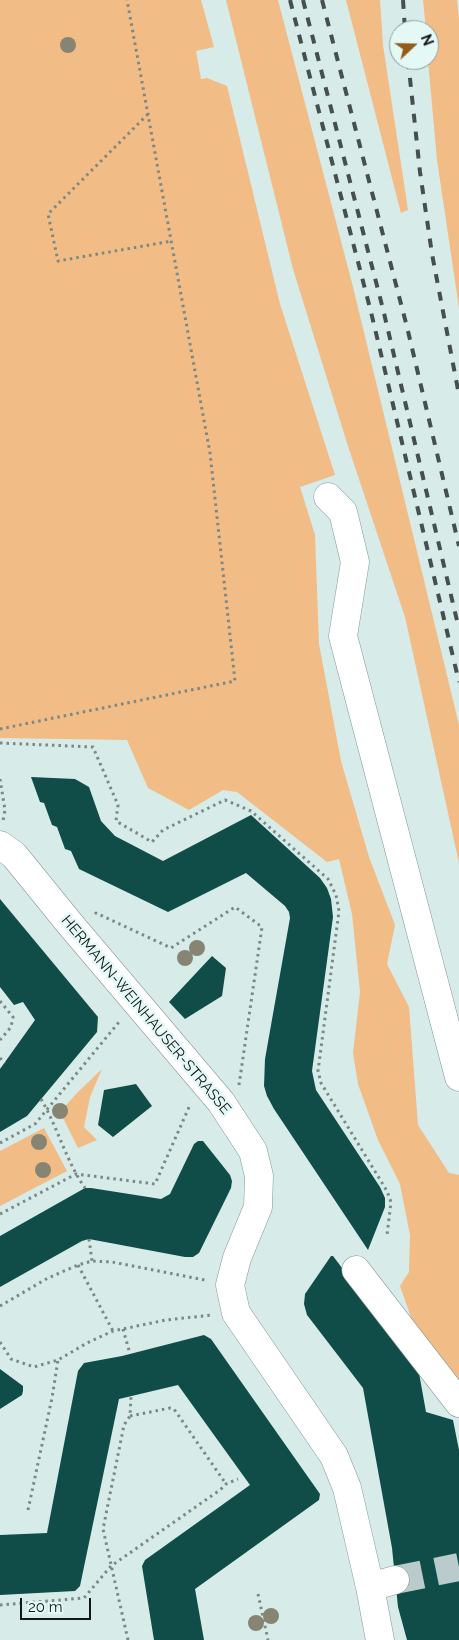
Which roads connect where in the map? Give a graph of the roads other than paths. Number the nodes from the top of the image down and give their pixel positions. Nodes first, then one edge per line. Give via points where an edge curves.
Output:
1 (328, 497) dead end
2 (1, 836) edge
3 (459, 1077) edge
4 (356, 1270) dead end
5 (459, 1403) edge
6 (380, 1640) edge

1 - 3 street via 343,512 355,562 344,636
2 - 6 street, HERMANN-WEINHAUSER-STRASSE via 70,924 221,1102 252,1152 259,1176 258,1207 237,1258 230,1285 236,1313 334,1456 382,1583
4 - 5 street

